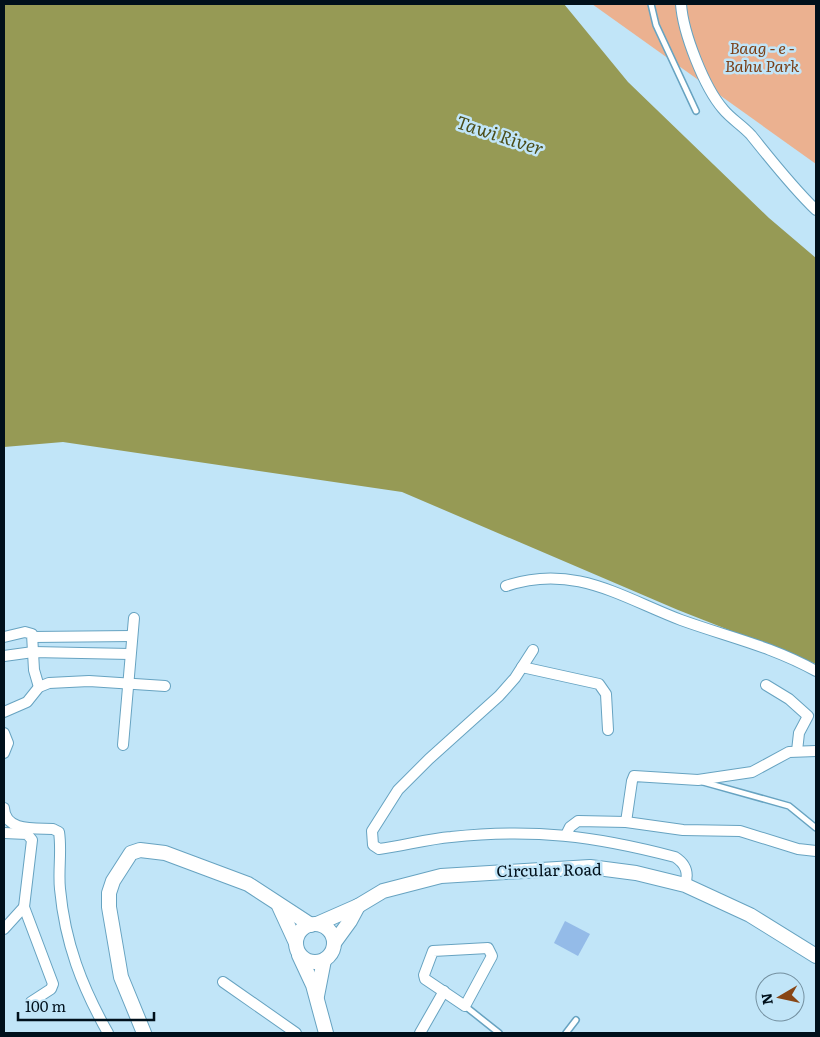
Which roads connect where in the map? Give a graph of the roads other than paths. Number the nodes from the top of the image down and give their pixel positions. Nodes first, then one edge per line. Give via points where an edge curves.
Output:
1 (651, 4) edge
2 (681, 4) edge
3 (696, 111) dead end
4 (816, 210) edge
5 (506, 586) dead end
6 (134, 618) dead end
7 (132, 636) junction
8 (4, 637) edge
9 (33, 637) junction
10 (532, 650) dead end
11 (33, 652) junction
12 (130, 654) junction
13 (4, 656) edge
14 (522, 667) junction
15 (816, 671) edge
16 (128, 684) junction
17 (766, 685) dead end
18 (165, 686) dead end
19 (39, 687) junction
20 (4, 712) edge
21 (608, 730) dead end
22 (4, 733) edge
23 (122, 745) dead end
24 (797, 751) junction
25 (816, 751) edge
26 (4, 753) edge
27 (698, 780) junction
28 (4, 808) edge
29 (626, 822) junction
30 (17, 826) junction
31 (816, 828) edge
32 (566, 835) junction
33 (816, 851) edge
34 (685, 885) junction
35 (277, 903) junction
36 (358, 906) junction
37 (24, 907) junction
38 (314, 925) junction
39 (4, 929) edge
40 (334, 943) junction
41 (298, 949) junction
42 (816, 956) edge
43 (324, 960) junction
44 (223, 982) dead end
45 (444, 991) junction
46 (317, 997) junction
47 (31, 1002) dead end
48 (465, 1006) junction
49 (576, 1020) dead end
50 (108, 1033) edge
51 (144, 1033) edge
52 (296, 1033) edge
53 (326, 1033) edge
54 (420, 1033) edge
55 (499, 1033) edge
56 (566, 1033) edge

1 - 3 lane via 656,25
2 - 4 street via 686,31 722,109 742,126
5 - 15 street via 537,579 573,579 596,584 681,620 774,650
6 - 7 street
7 - 9 street
7 - 12 street
8 - 9 street via 28,632
9 - 11 street
10 - 14 street
11 - 12 street
11 - 13 street
11 - 19 street
12 - 16 street
14 - 21 street via 599,684 607,698
14 - 32 street via 499,696 398,790 372,831 371,842 379,849 452,837 532,832
16 - 18 street
16 - 19 street via 57,681
16 - 23 street
17 - 24 street via 808,716 799,732
19 - 20 street via 27,702
22 - 26 street via 8,743
24 - 25 street
24 - 27 street via 783,754 752,772
27 - 29 street via 634,776
27 - 31 lane via 790,806
28 - 30 street via 5,816
29 - 32 street via 578,821
29 - 33 street via 683,830 740,831 798,849
30 - 37 street via 4,833 27,834 32,840
30 - 50 street via 58,830 60,889 67,939 84,989
32 - 34 street via 675,857 686,871
34 - 36 main road, Circular Road via 614,869 590,867 503,870 441,876 398,886
34 - 42 main road, Circular Road via 750,915
35 - 38 main road
35 - 41 main road
35 - 51 main road via 248,884 165,853 140,850 131,853 113,880 109,907 121,977
36 - 38 main road, Circular Road
36 - 40 main road
37 - 39 street
37 - 47 street via 53,984 51,989
38 - 40 main road via 329,931
38 - 41 main road via 300,932
40 - 43 main road
41 - 43 main road via 311,962
41 - 46 main road
43 - 46 main road
44 - 52 street
45 - 48 street
45 - 48 street via 425,979 431,952 488,948 492,956
45 - 54 street
46 - 53 main road
48 - 55 lane
49 - 56 lane

